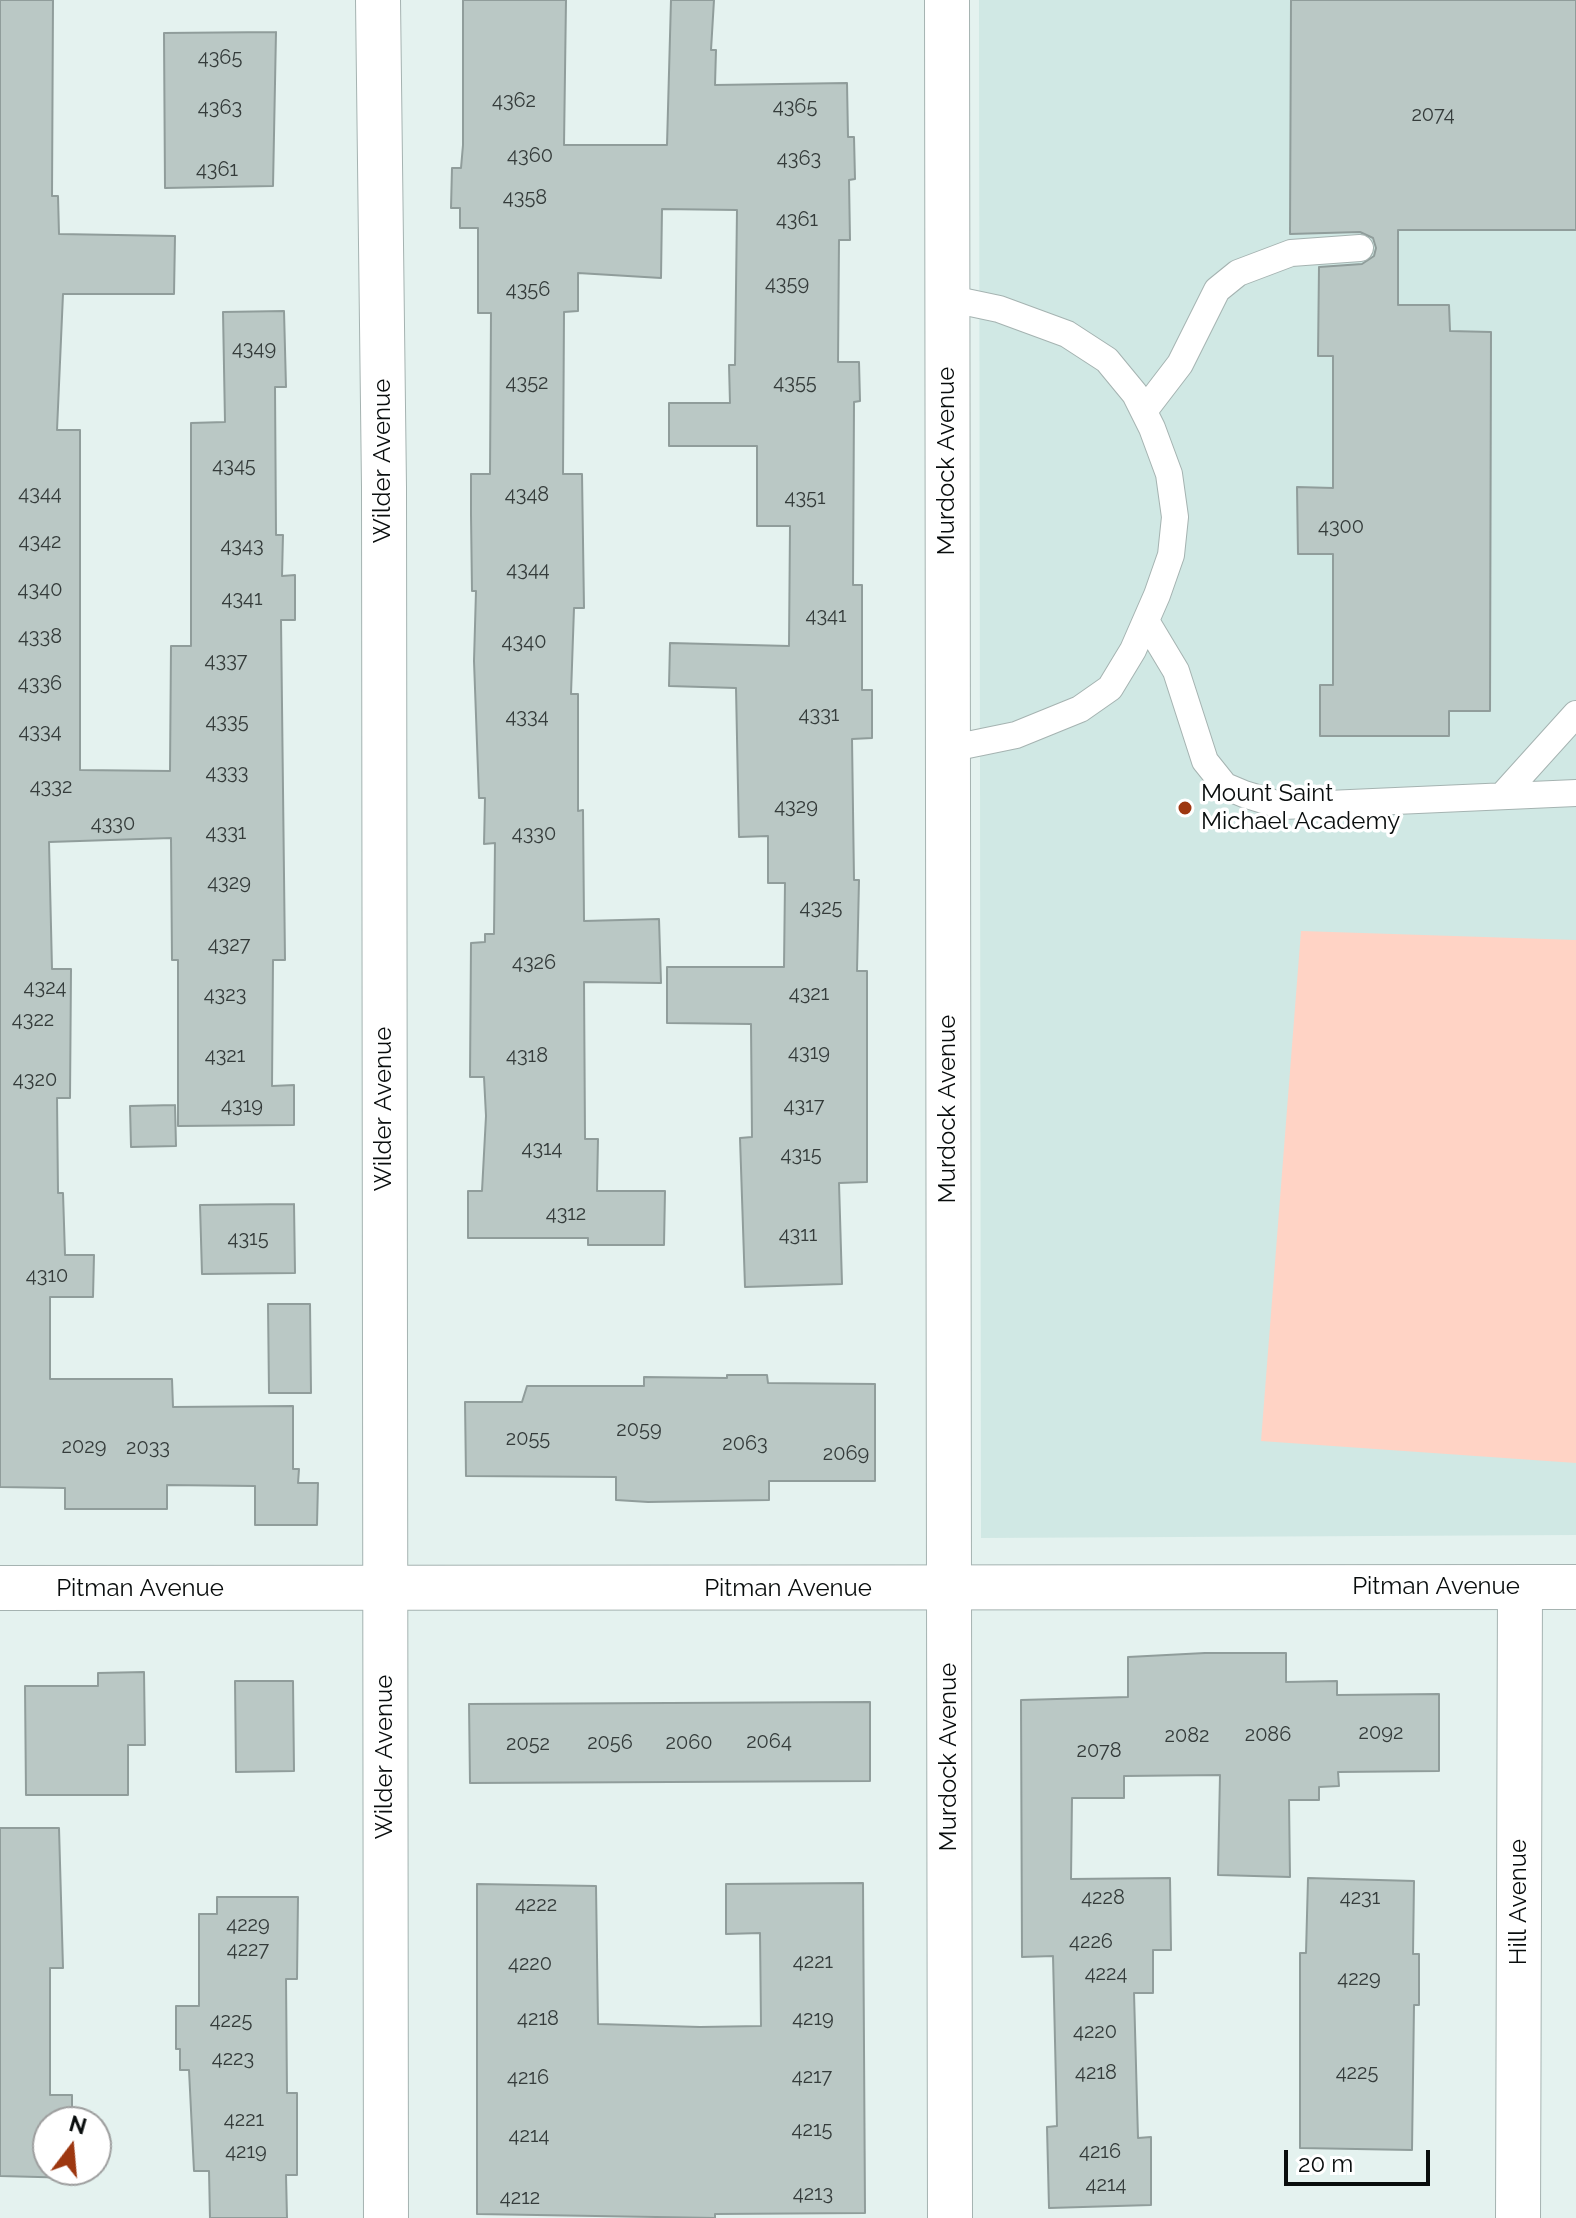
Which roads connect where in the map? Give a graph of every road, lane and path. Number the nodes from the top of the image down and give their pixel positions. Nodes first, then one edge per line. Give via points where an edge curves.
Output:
1 (378, 0) edge
2 (947, 0) edge
3 (1360, 248) dead end
4 (947, 298) junction
5 (1144, 411) junction
6 (1146, 621) junction
7 (1576, 714) edge
8 (948, 749) junction
9 (1576, 793) edge
10 (1502, 796) junction
11 (1520, 1587) junction
12 (1576, 1587) edge
13 (0, 1588) edge
14 (949, 1588) junction
15 (385, 1590) junction
16 (386, 2218) edge
17 (950, 2218) edge
18 (1518, 2218) edge

1 - 15 street, Wilder Avenue
2 - 4 street, Murdock Avenue
3 - 5 lane via 1291,253 1238,273 1217,290 1180,364
4 - 5 lane via 999,309 1067,334 1107,360
4 - 8 street, Murdock Avenue
5 - 6 lane via 1169,474 1175,517 1171,555
6 - 8 lane via 1110,688 1080,709 1016,735
6 - 10 lane via 1176,671 1205,761 1225,786 1283,806
7 - 10 lane
8 - 14 street, Murdock Avenue
9 - 10 lane
11 - 12 street, Pitman Avenue
11 - 14 street, Pitman Avenue
11 - 18 street, Hill Avenue
13 - 15 street, Pitman Avenue
14 - 15 street, Pitman Avenue
14 - 17 street, Murdock Avenue
15 - 16 street, Wilder Avenue

